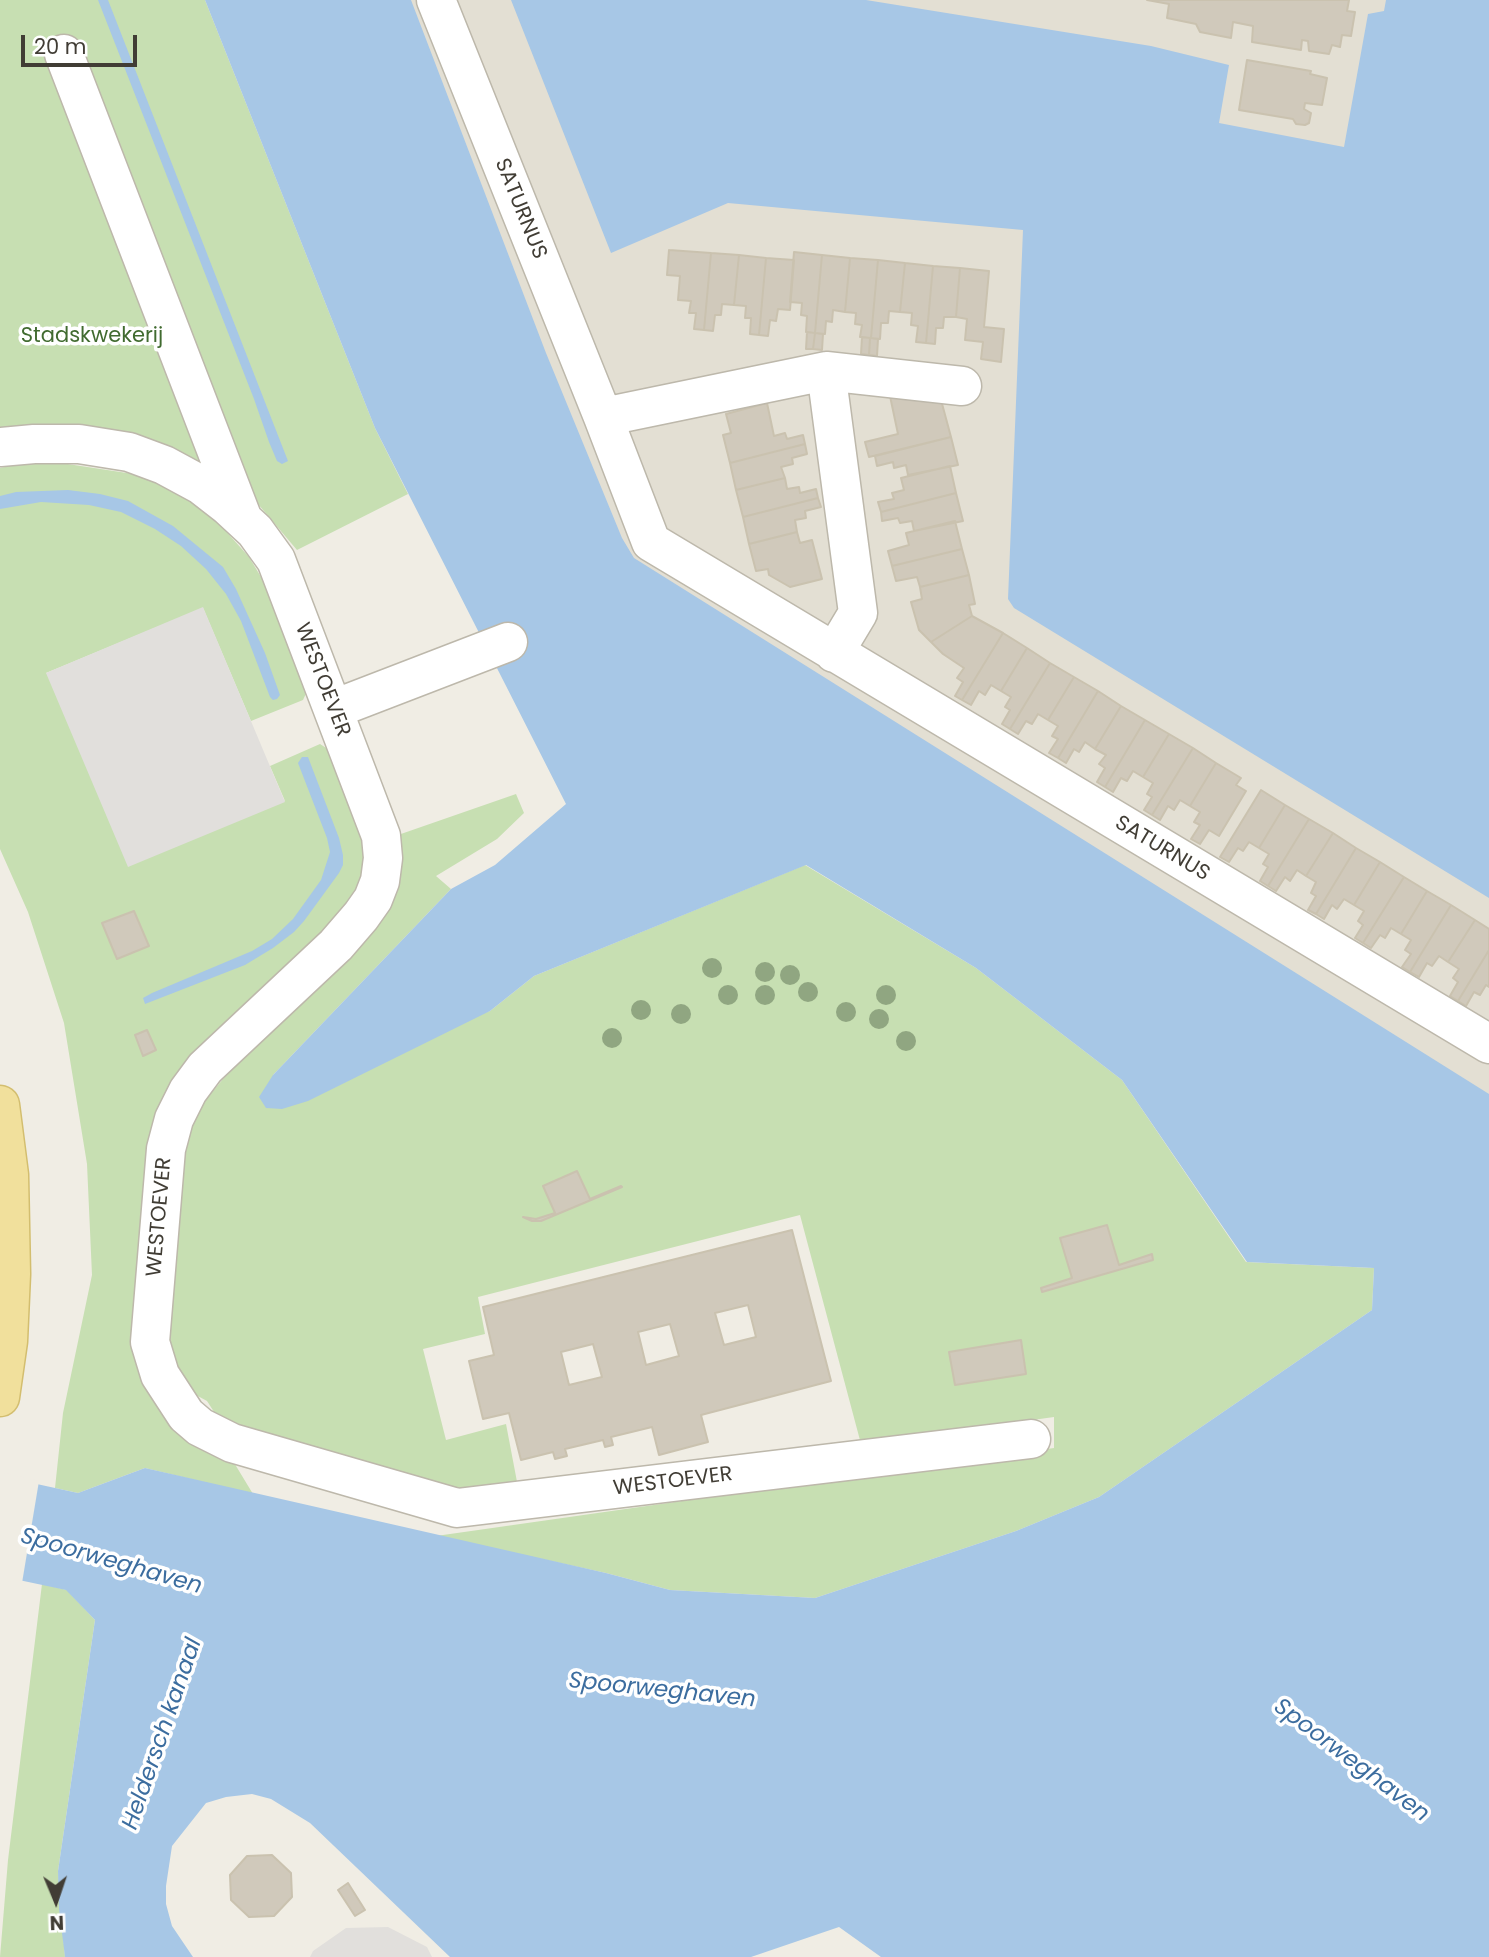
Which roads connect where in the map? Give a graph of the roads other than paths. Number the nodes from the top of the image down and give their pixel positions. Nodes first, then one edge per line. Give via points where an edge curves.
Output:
1 (436, 0) edge
2 (64, 54) dead end
3 (825, 371) junction
4 (962, 386) dead end
5 (603, 417) junction
6 (0, 447) edge
7 (242, 519) junction
8 (508, 642) dead end
9 (834, 653) junction
10 (334, 709) junction
11 (1489, 1044) edge
12 (0, 1105) edge
13 (0, 1397) edge
14 (1031, 1439) dead end

1 - 5 street, SATURNUS
2 - 7 street
3 - 4 street
3 - 5 street
3 - 9 street via 858,613
5 - 9 street, SATURNUS via 650,542
6 - 7 street, WESTOEVER via 79,444 129,452 201,485
7 - 10 street, WESTOEVER via 276,561
8 - 10 street
9 - 11 street, SATURNUS
10 - 14 street, WESTOEVER via 381,836 380,881 373,899 336,945 205,1068 174,1119 166,1149 150,1342 160,1375 186,1415 232,1443 457,1508
12 - 13 main road via 9,1175 11,1274

